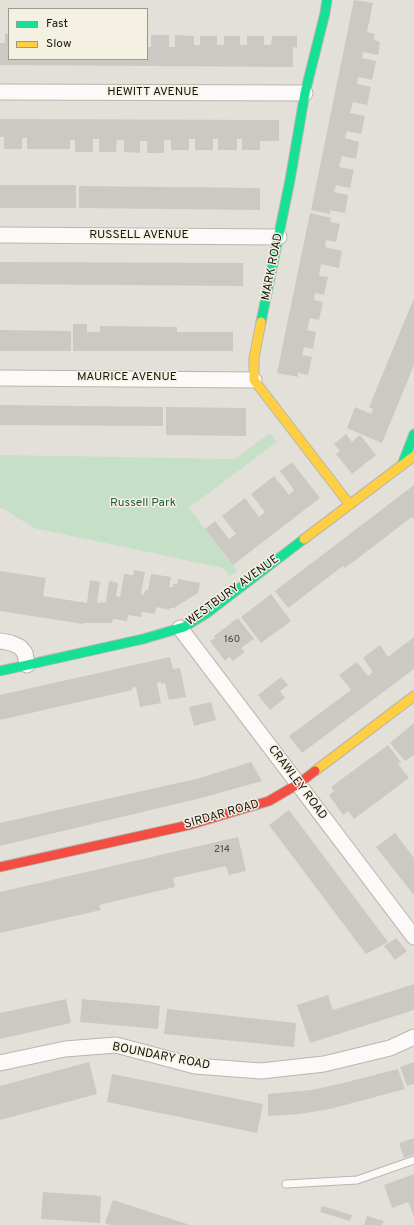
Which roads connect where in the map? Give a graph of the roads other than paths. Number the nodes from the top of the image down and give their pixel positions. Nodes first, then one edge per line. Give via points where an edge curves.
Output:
1 (327, 0) edge
2 (0, 92) edge
3 (305, 93) junction
4 (0, 235) edge
5 (279, 237) junction
6 (0, 378) edge
7 (254, 380) junction
8 (414, 434) edge
9 (414, 456) edge
10 (402, 465) junction
11 (350, 505) junction
12 (180, 628) junction
13 (0, 641) edge
14 (27, 665) junction
15 (0, 671) edge
16 (414, 696) edge
17 (298, 784) junction
18 (0, 868) edge
19 (414, 937) edge
20 (414, 1037) edge
21 (0, 1063) edge
22 (414, 1160) edge
23 (286, 1184) dead end

1 - 3 street, MARK ROAD
2 - 3 street, HEWITT AVENUE
3 - 5 street, MARK ROAD
4 - 5 street, RUSSELL AVENUE
5 - 7 street, MARK ROAD via 254,358
6 - 7 street, MAURICE AVENUE
7 - 11 street
8 - 10 street
9 - 10 street, WESTBURY AVENUE
10 - 11 street, WESTBURY AVENUE
11 - 12 street, WESTBURY AVENUE via 207,612
12 - 14 street, WESTBURY AVENUE
12 - 17 street, CRAWLEY ROAD
13 - 14 street via 20,647
14 - 15 street, WESTBURY AVENUE
16 - 17 street, SIRDAR ROAD
17 - 18 street, SIRDAR ROAD via 269,801 189,825
17 - 19 street, CRAWLEY ROAD
20 - 21 street, BOUNDARY ROAD via 390,1048 324,1064 261,1071 194,1066 116,1045 65,1049
22 - 23 lane via 357,1180

